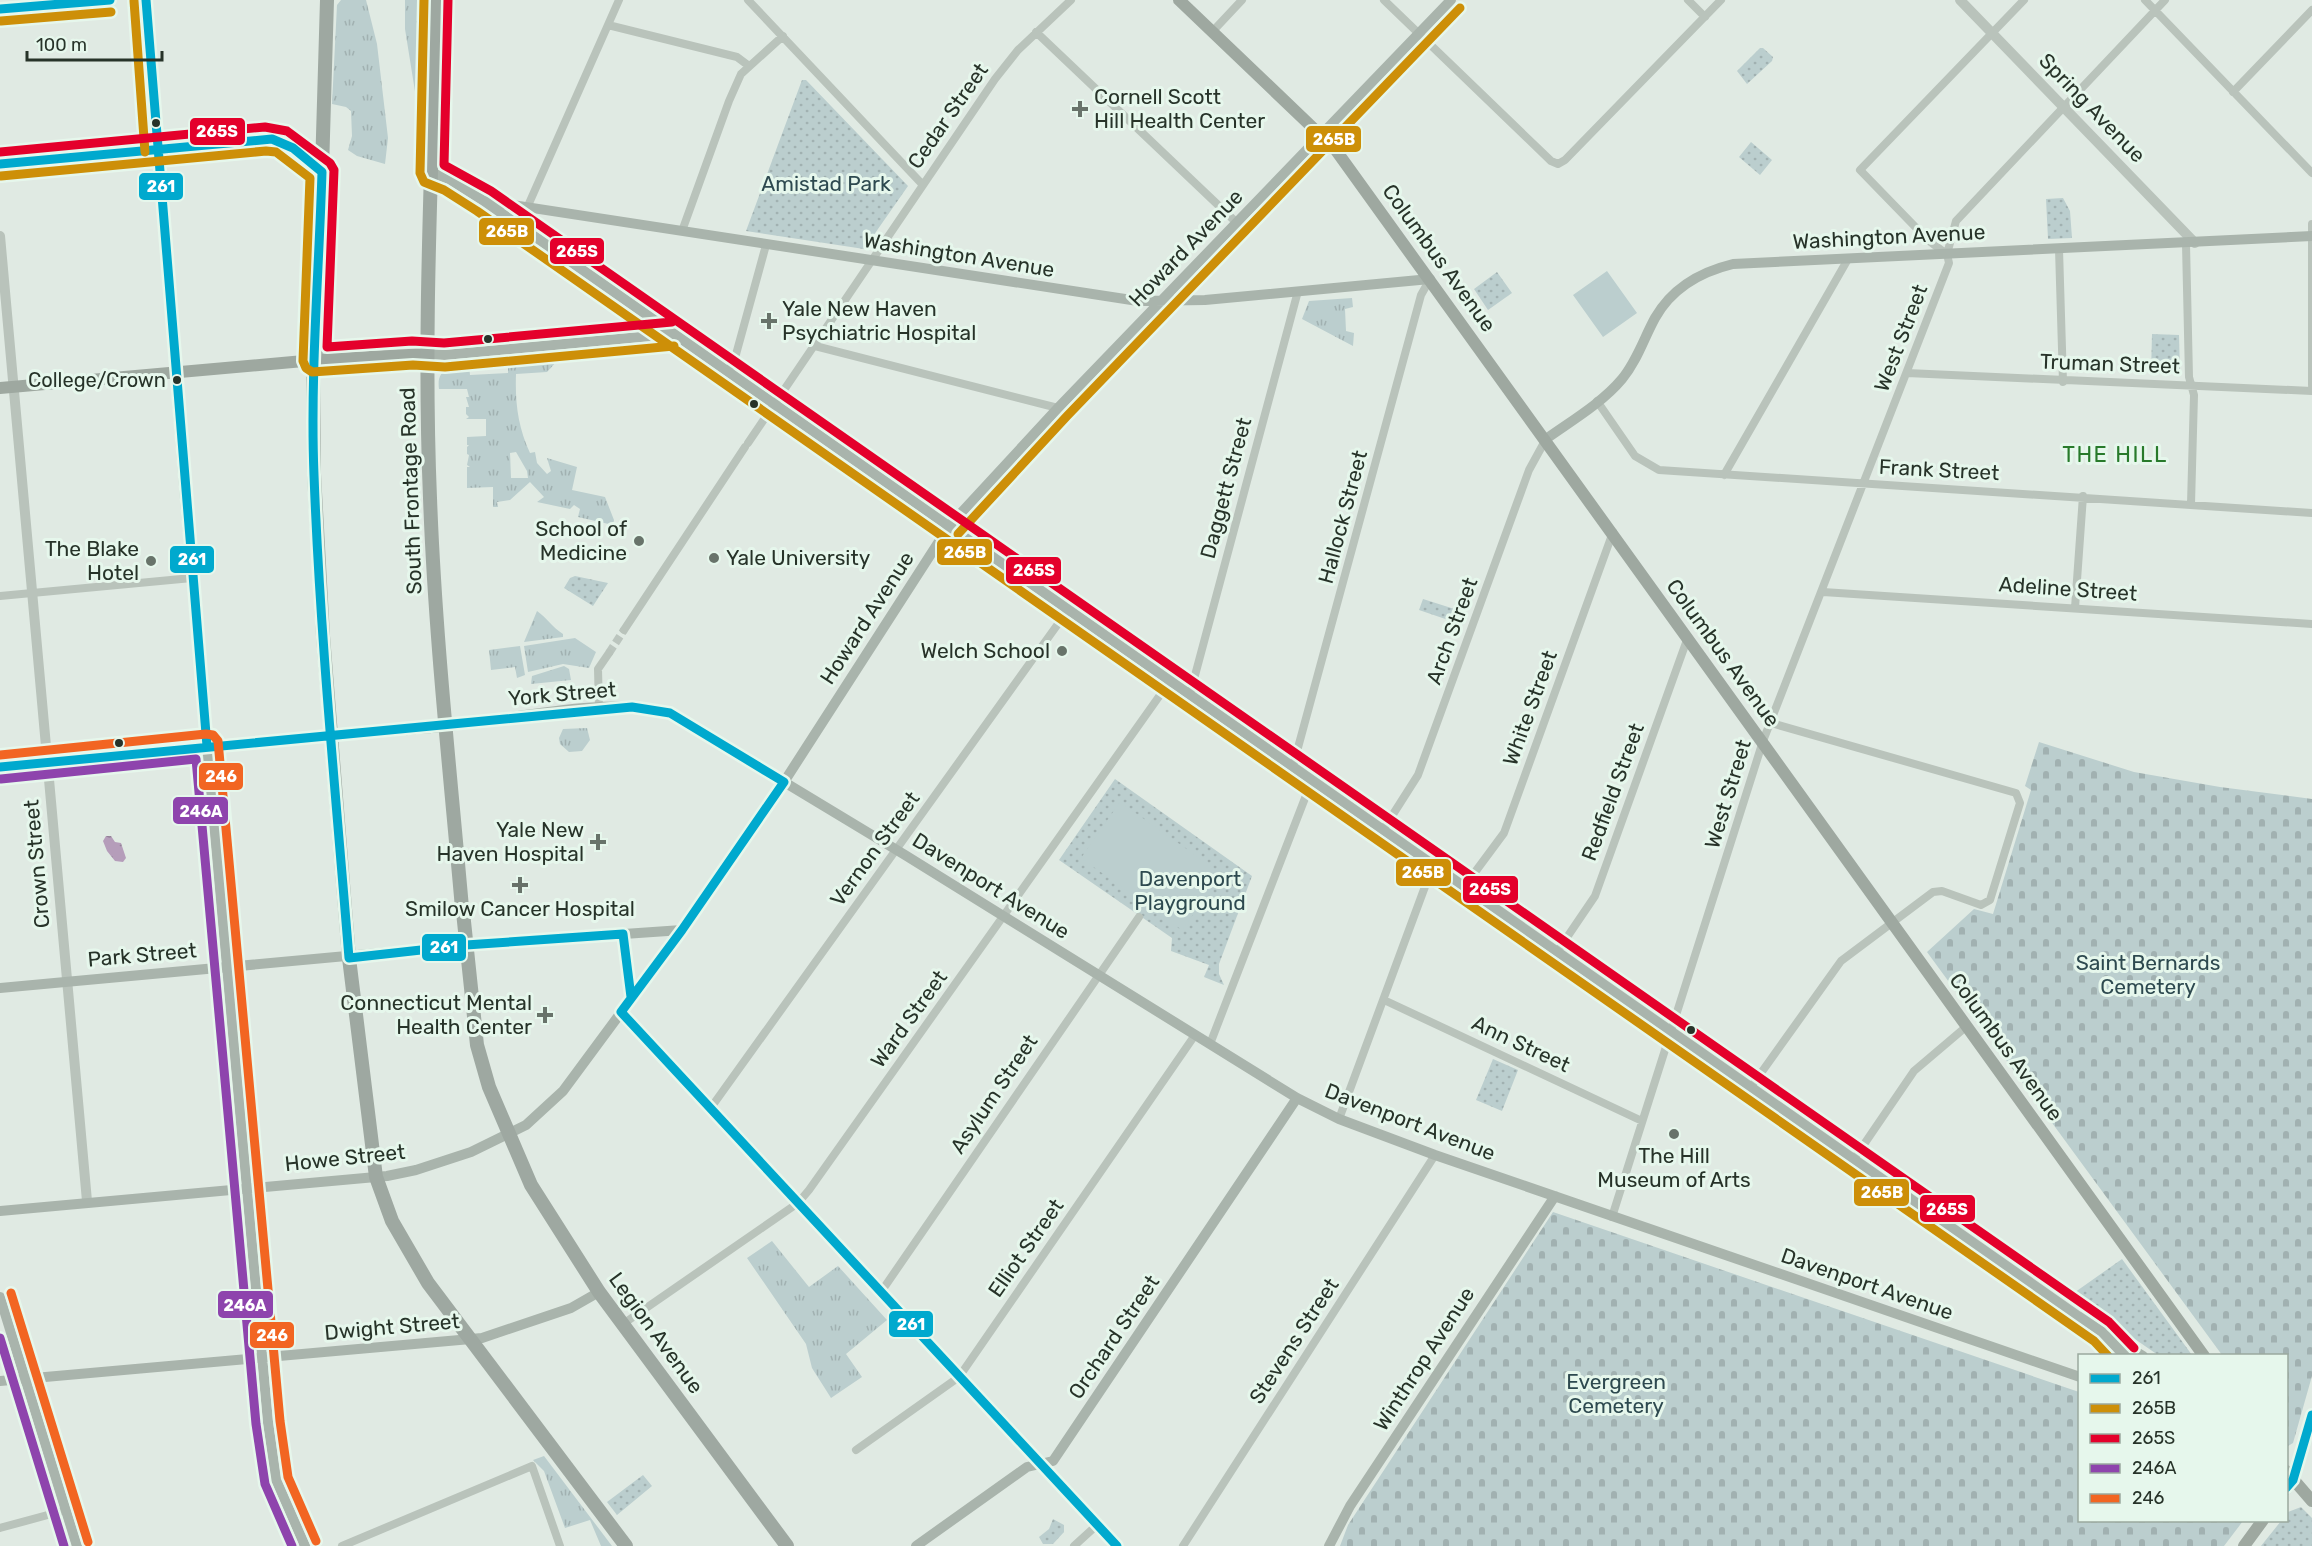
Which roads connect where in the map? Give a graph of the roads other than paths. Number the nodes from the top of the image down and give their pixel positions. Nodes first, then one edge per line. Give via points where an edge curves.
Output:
1 (110, 0) edge
2 (146, 0) edge
3 (327, 0) edge
4 (436, 0) edge
5 (619, 0) edge
6 (748, 0) edge
7 (1071, 0) edge
8 (1179, 0) edge
9 (1242, 0) edge
10 (1384, 0) edge
11 (1451, 0) edge
12 (1688, 0) edge
13 (1721, 0) edge
14 (1960, 0) edge
15 (2024, 0) edge
16 (2145, 0) edge
17 (2165, 0) edge
18 (0, 9) edge
19 (2155, 10) junction
20 (2312, 10) edge
21 (1705, 16) junction
22 (608, 25) junction
23 (1036, 32) junction
24 (1212, 32) junction
25 (1992, 33) junction
26 (1419, 34) junction
27 (783, 36) junction
28 (749, 66) junction
29 (2233, 92) junction
30 (2063, 105) junction
31 (1322, 136) junction
32 (157, 151) junction
33 (0, 164) edge
34 (322, 172) junction
35 (432, 173) junction
36 (2312, 173) edge
37 (922, 184) junction
38 (484, 201) junction
39 (529, 208) junction
40 (1237, 223) junction
41 (2312, 224) edge
42 (519, 226) junction
43 (682, 231) junction
44 (0, 236) edge
45 (2311, 236) edge
46 (2191, 243) junction
47 (766, 245) junction
48 (2059, 249) junction
49 (1947, 254) junction
50 (1848, 259) junction
51 (870, 261) junction
52 (1430, 279) junction
53 (1298, 291) junction
54 (1162, 301) junction
55 (673, 334) junction
56 (815, 346) junction
57 (428, 354) junction
58 (315, 360) junction
59 (728, 371) junction
60 (1907, 373) junction
61 (176, 374) junction
62 (2063, 382) junction
63 (2190, 385) junction
64 (2312, 385) edge
65 (6, 387) edge
66 (2312, 391) edge
67 (1598, 401) junction
68 (774, 404) junction
69 (1058, 408) junction
70 (1546, 440) junction
71 (1724, 475) junction
72 (1863, 484) junction
73 (2083, 496) junction
74 (2191, 504) junction
75 (2312, 513) edge
76 (949, 526) junction
77 (1613, 532) junction
78 (192, 578) junction
79 (1822, 592) junction
80 (31, 593) junction
81 (0, 596) edge
82 (2075, 608) junction
83 (1068, 610) junction
84 (2312, 624) edge
85 (624, 630) tunnel mouth
86 (1688, 637) junction
87 (609, 653) tunnel mouth
88 (1170, 681) junction
89 (1190, 694) junction
90 (599, 708) junction
91 (1771, 723) junction
92 (439, 727) junction
93 (346, 735) tunnel mouth
94 (331, 736) junction
95 (1763, 741) junction
96 (207, 746) junction
97 (48, 762) junction
98 (1293, 766) junction
99 (0, 767) edge
100 (1312, 780) junction
101 (784, 782) junction
102 (1383, 830) junction
103 (897, 850) junction
104 (1433, 865) junction
105 (1464, 887) junction
106 (1004, 916) junction
107 (1139, 917) dead end
108 (1891, 923) junction
109 (682, 930) junction
110 (623, 934) junction
111 (466, 945) junction
112 (1557, 952) junction
113 (349, 958) junction
114 (225, 967) junction
115 (1098, 974) junction
116 (68, 981) junction
117 (0, 988) edge
118 (631, 997) junction
119 (1384, 1000) junction
120 (621, 1012) junction
121 (1967, 1026) junction
122 (1671, 1031) junction
123 (1195, 1035) junction
124 (1210, 1044) junction
125 (1751, 1087) junction
126 (1297, 1098) junction
127 (710, 1109) junction
128 (1339, 1119) junction
129 (1642, 1121) junction
130 (509, 1135) junction
131 (1435, 1155) junction
132 (1854, 1159) junction
133 (376, 1177) junction
134 (247, 1188) junction
135 (1555, 1196) junction
136 (87, 1202) junction
137 (798, 1203) junction
138 (0, 1211) edge
139 (1612, 1217) junction
140 (599, 1292) junction
141 (881, 1292) junction
142 (0, 1297) edge
143 (623, 1324) junction
144 (2102, 1332) junction
145 (470, 1339) junction
146 (2123, 1354) edge
147 (2140, 1354) edge
148 (2203, 1354) edge
149 (263, 1358) junction
150 (959, 1377) junction
151 (2078, 1377) edge
152 (26, 1378) junction
153 (0, 1381) edge
154 (2312, 1416) edge
155 (856, 1450) dead end
156 (1039, 1463) junction
157 (2289, 1480) edge
158 (2312, 1501) edge
159 (66, 1510) junction
160 (2262, 1522) edge
161 (1097, 1525) junction
162 (0, 1528) edge
163 (77, 1546) edge
164 (305, 1546) edge
165 (342, 1546) edge
166 (560, 1546) edge
167 (626, 1546) edge
168 (787, 1546) edge
169 (916, 1546) edge
170 (1074, 1546) edge
171 (1117, 1546) edge
172 (1183, 1546) edge
173 (1329, 1546) edge
174 (2244, 1546) edge

1 - 18 main road
2 - 32 main road
3 - 34 highway
4 - 35 highway, South Frontage Road
5 - 22 street
6 - 27 street
7 - 23 street, Cedar Street
8 - 24 main road, Columbus Avenue
9 - 24 street
10 - 26 street
11 - 26 main road, Howard Avenue
12 - 21 street
13 - 21 street
14 - 25 street, Spring Avenue
15 - 25 street
16 - 19 street
17 - 19 street, West Street
19 - 29 street
19 - 30 street, West Street
20 - 29 street
21 - 26 street via 1561,163 1551,160
22 - 28 street via 737,57
22 - 39 street
23 - 37 street, Cedar Street via 995,79
23 - 40 street
24 - 31 main road, Columbus Avenue
25 - 30 street, Spring Avenue
25 - 49 street via 1860,170
26 - 31 main road, Howard Avenue
27 - 28 street
27 - 37 street
28 - 43 street via 729,101
29 - 36 street
30 - 46 street, Spring Avenue
30 - 49 street, West Street via 1956,220
31 - 40 main road, Howard Avenue
31 - 52 main road, Columbus Avenue via 1335,148
32 - 33 main road
32 - 34 main road via 272,139 287,145
32 - 61 main road
34 - 58 highway
35 - 38 main road
35 - 57 highway, South Frontage Road
37 - 51 street, Cedar Street
38 - 39 main road, Washington Avenue
38 - 42 main road
39 - 42 street
39 - 43 main road, Washington Avenue
40 - 54 main road, Howard Avenue
41 - 45 street
42 - 55 main road
43 - 47 main road, Washington Avenue
44 - 65 street, Crown Street
45 - 46 main road, Washington Avenue
45 - 64 street
46 - 48 main road, Washington Avenue
46 - 63 street
47 - 51 main road, Washington Avenue
47 - 59 street
48 - 49 main road, Washington Avenue
48 - 62 street
49 - 50 main road, Washington Avenue
49 - 60 street, West Street via 1949,263
50 - 67 main road, Washington Avenue via 1733,264 1692,280 1664,305 1629,370
50 - 71 street
51 - 54 main road, Washington Avenue via 1138,301
51 - 56 street, Cedar Street
52 - 53 main road, Washington Avenue
52 - 70 main road, Columbus Avenue
52 - 98 street, Hallock Street via 1421,295
53 - 54 main road, Washington Avenue
53 - 89 street, Daggett Street
54 - 69 main road, Howard Avenue
55 - 57 main road
55 - 59 main road
56 - 68 street, Cedar Street
56 - 69 street
57 - 58 main road
57 - 92 highway, South Frontage Road
58 - 61 main road
58 - 94 highway via 314,474
59 - 68 main road
60 - 62 street, Truman Street
60 - 72 street, West Street
61 - 65 main road
61 - 78 main road
62 - 63 street, Truman Street
63 - 66 street, Truman Street
63 - 74 street via 2194,395
65 - 80 street, Crown Street
67 - 70 main road, Washington Avenue
67 - 71 street, Frank Street via 1635,456 1644,463 1664,471
68 - 76 main road
68 - 85 street, Cedar Street
69 - 76 main road, Howard Avenue
70 - 77 main road, Columbus Avenue
70 - 102 street, Arch Street via 1529,470 1418,775
71 - 72 street, Frank Street
72 - 73 street, Frank Street
72 - 79 street, West Street
73 - 74 street, Frank Street
73 - 82 street
74 - 75 street, Frank Street
76 - 83 main road
76 - 101 main road, Howard Avenue
77 - 86 main road, Columbus Avenue
77 - 105 street, White Street via 1504,833
78 - 80 street
78 - 96 main road
79 - 82 street, Adeline Street
79 - 91 street, West Street
80 - 81 street
80 - 97 street, Crown Street
82 - 84 street, Adeline Street
83 - 88 main road
83 - 103 street, Vernon Street
86 - 95 main road, Columbus Avenue
86 - 112 street, Redfield Street via 1595,896
87 - 90 street via 598,669
88 - 89 main road
88 - 106 street, Ward Street
89 - 98 main road
90 - 92 main road, York Street
90 - 101 main road, York Street via 634,707 670,713
91 - 95 street, West Street
91 - 108 street via 2019,797 1990,900 1981,905 1942,891 1933,892
92 - 111 highway, South Frontage Road
93 - 94 main road
94 - 96 main road
94 - 113 highway
95 - 108 main road, Columbus Avenue
95 - 122 street, West Street
96 - 97 main road
96 - 114 main road
97 - 99 main road
97 - 116 street, Crown Street
98 - 100 main road
100 - 102 main road
100 - 124 street
101 - 103 main road, Davenport Avenue
101 - 109 main road, Howard Avenue
102 - 104 main road
103 - 106 main road, Davenport Avenue
103 - 127 street, Vernon Street
104 - 105 main road
104 - 119 street
105 - 112 main road
106 - 115 main road, Davenport Avenue
106 - 137 street, Ward Street
107 - 115 street, Asylum Street
108 - 121 main road, Columbus Avenue
108 - 125 street via 1841,961
109 - 110 main road, Park Street
109 - 118 main road, Howard Avenue
110 - 111 main road, Park Street
110 - 118 main road
111 - 113 main road, Park Street
111 - 130 highway, South Frontage Road via 477,1046
112 - 122 main road
113 - 114 main road, Park Street
113 - 133 highway
114 - 116 main road, Park Street
114 - 134 main road
115 - 123 main road, Davenport Avenue
115 - 141 street, Asylum Street
116 - 117 main road, Park Street
116 - 136 street, Crown Street
118 - 120 main road, Howard Avenue
119 - 128 street
119 - 129 street, Ann Street
120 - 127 street
120 - 130 main road, Howard Avenue via 563,1091
121 - 132 street via 1914,1071
121 - 148 main road, Columbus Avenue
122 - 125 main road
122 - 129 street, West Street
123 - 124 main road, Davenport Avenue
123 - 150 street, Elliot Street
124 - 126 main road, Davenport Avenue
125 - 132 main road
126 - 128 main road, Davenport Avenue
126 - 156 main road, Orchard Street via 1053,1461
127 - 137 street
128 - 131 main road, Davenport Avenue
129 - 139 street, West Street
130 - 133 main road, Howe Street via 416,1170
130 - 140 highway, Legion Avenue via 543,1205
131 - 135 main road, Davenport Avenue
131 - 172 street, Stevens Street
132 - 144 main road
133 - 134 main road, Howe Street
133 - 145 highway via 383,1201 406,1247
134 - 136 main road, Howe Street
134 - 149 main road
135 - 139 main road, Davenport Avenue
135 - 173 main road, Winthrop Avenue via 1350,1506
136 - 138 main road, Howe Street
137 - 141 street
137 - 143 street, Ward Street
139 - 151 main road, Davenport Avenue
140 - 143 highway, Legion Avenue
140 - 145 main road, Dwight Street via 550,1316
141 - 150 street
142 - 152 main road
143 - 168 highway, Legion Avenue
144 - 146 main road
144 - 147 main road
145 - 149 main road, Dwight Street
145 - 167 highway
149 - 152 main road, Dwight Street
149 - 164 main road via 276,1480
150 - 155 street, Elliot Street
150 - 156 street
152 - 153 main road, Dwight Street
152 - 159 main road
154 - 157 main road
156 - 161 street
156 - 169 main road, Orchard Street via 1027,1467
157 - 158 main road
159 - 162 street
159 - 163 main road
160 - 174 main road
161 - 170 street
161 - 171 street
165 - 166 street via 532,1466

